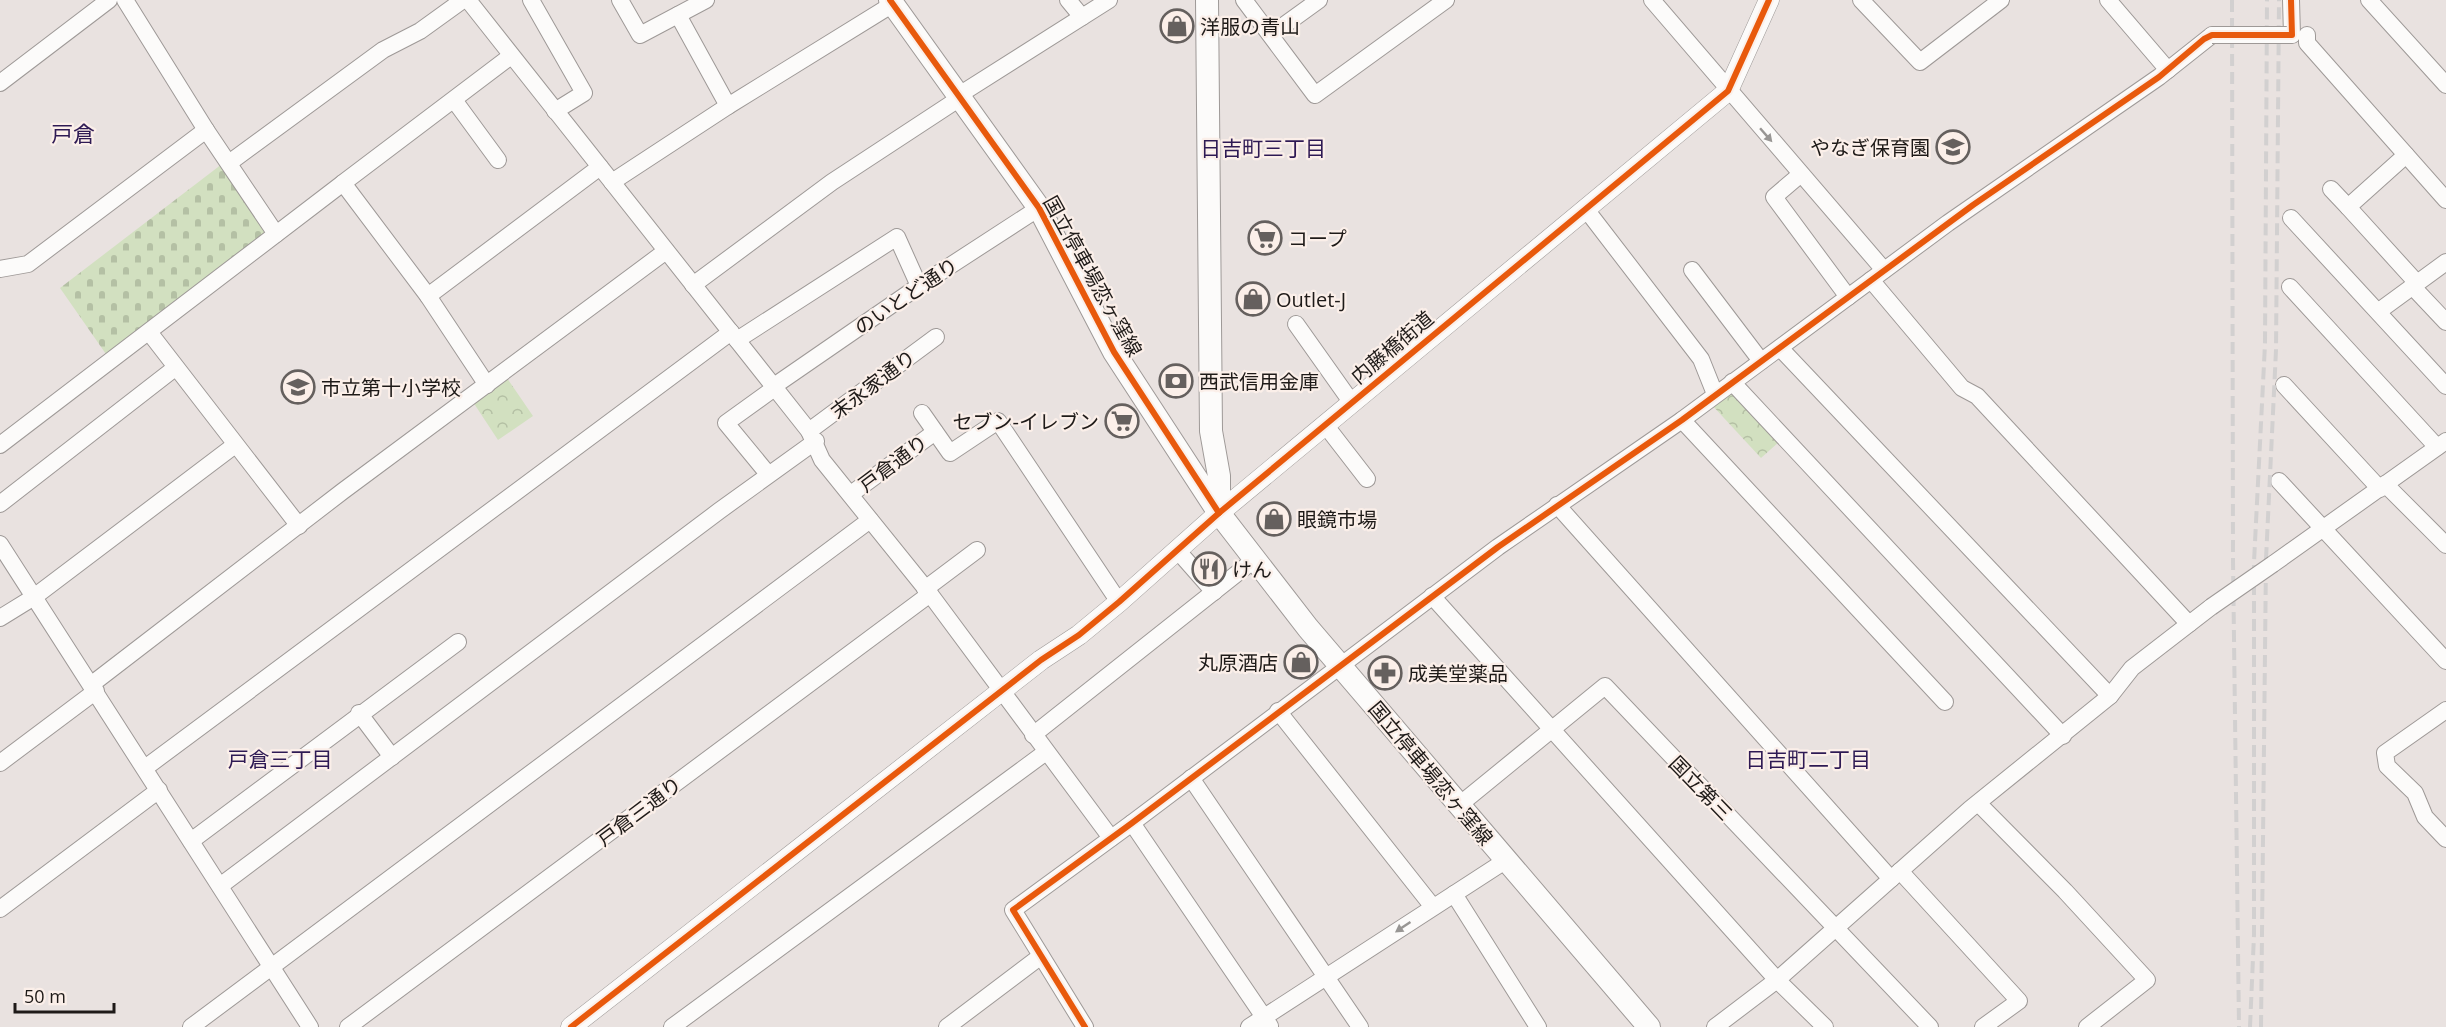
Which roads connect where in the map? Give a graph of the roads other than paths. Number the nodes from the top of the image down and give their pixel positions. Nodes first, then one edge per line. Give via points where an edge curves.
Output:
1 (109, 0) edge
2 (125, 0) edge
3 (463, 0) edge
4 (468, 0) edge
5 (531, 0) edge
6 (620, 0) edge
7 (706, 0) edge
8 (1068, 0) edge
9 (1109, 0) edge
10 (1207, 0) edge
11 (1244, 0) edge
12 (1319, 0) edge
13 (1446, 0) edge
14 (1652, 0) edge
15 (1769, 0) edge
16 (1861, 0) edge
17 (2001, 0) edge
18 (2108, 0) edge
19 (2291, 0) edge
20 (2369, 0) edge
21 (892, 2) edge
22 (678, 15) junction
23 (1082, 17) junction
24 (1272, 34) junction
25 (2299, 35) junction
26 (511, 56) junction
27 (2168, 70) junction
28 (0, 83) edge
29 (2446, 85) edge
30 (1728, 91) junction
31 (959, 97) junction
32 (454, 100) junction
33 (728, 106) junction
34 (555, 111) junction
35 (206, 130) junction
36 (489, 154) dead end
37 (2406, 155) junction
38 (229, 164) junction
39 (600, 167) junction
40 (1801, 174) junction
41 (612, 182) junction
42 (343, 183) junction
43 (2331, 189) dead end
44 (2446, 200) edge
45 (2349, 207) junction
46 (1039, 208) junction
47 (1585, 208) junction
48 (2291, 218) dead end
49 (276, 234) junction
50 (666, 251) junction
51 (2446, 262) edge
52 (0, 269) edge
53 (1692, 270) dead end
54 (1878, 275) junction
55 (2414, 284) junction
56 (693, 285) junction
57 (919, 286) junction
58 (2290, 287) dead end
59 (428, 296) junction
60 (1848, 297) junction
61 (2379, 311) junction
62 (2446, 322) edge
63 (1296, 324) dead end
64 (149, 332) junction
65 (734, 336) junction
66 (936, 337) dead end
67 (1780, 348) junction
68 (1761, 361) junction
69 (175, 368) junction
70 (1732, 382) junction
71 (487, 385) junction
72 (2284, 385) dead end
73 (774, 386) junction
74 (2446, 386) edge
75 (1715, 394) junction
76 (1352, 403) junction
77 (922, 413) dead end
78 (1682, 420) junction
79 (1326, 426) junction
80 (1211, 430) junction
81 (934, 432) junction
82 (813, 436) junction
83 (1171, 441) junction
84 (2442, 444) edge
85 (0, 445) edge
86 (235, 445) junction
87 (768, 474) junction
88 (1367, 479) dead end
89 (2279, 481) dead end
90 (2383, 486) junction
91 (851, 494) junction
92 (0, 504) edge
93 (1557, 505) junction
94 (1219, 513) junction
95 (870, 520) junction
96 (299, 526) junction
97 (2322, 529) junction
98 (0, 544) edge
99 (2446, 545) edge
100 (977, 550) dead end
101 (1177, 550) junction
102 (1254, 560) junction
103 (927, 592) junction
104 (1214, 592) junction
105 (1432, 596) junction
106 (34, 597) junction
107 (1119, 602) junction
108 (0, 618) edge
109 (2189, 624) junction
110 (458, 642) dead end
111 (2446, 661) edge
112 (1339, 664) junction
113 (94, 688) junction
114 (1002, 693) junction
115 (2110, 696) junction
116 (1944, 702) dead end
117 (2446, 710) edge
118 (1278, 711) junction
119 (359, 713) junction
120 (1551, 730) junction
121 (1033, 735) junction
122 (2063, 736) junction
123 (1046, 752) junction
124 (392, 757) junction
125 (0, 762) edge
126 (145, 768) junction
127 (1191, 778) junction
128 (159, 790) junction
129 (1979, 804) junction
130 (1458, 806) junction
131 (1132, 823) junction
132 (1111, 838) junction
133 (2446, 839) edge
134 (191, 841) junction
135 (1505, 861) junction
136 (1895, 875) junction
137 (220, 886) junction
138 (1454, 894) junction
139 (1433, 907) junction
140 (0, 909) edge
141 (1838, 928) junction
142 (1041, 956) junction
143 (271, 967) junction
144 (1325, 977) junction
145 (1777, 981) junction
146 (1268, 1022) edge
147 (578, 1025) edge
148 (191, 1027) edge
149 (310, 1027) edge
150 (348, 1027) edge
151 (672, 1027) edge
152 (947, 1027) edge
153 (1084, 1027) edge
154 (1249, 1027) edge
155 (1360, 1027) edge
156 (1538, 1027) edge
157 (1649, 1027) edge
158 (1715, 1027) edge
159 (1825, 1027) edge
160 (1930, 1027) edge
161 (1983, 1027) edge
162 (2087, 1027) edge

1 - 28 street
2 - 35 street
3 - 38 street via 420,31 383,50
4 - 26 street
5 - 34 street via 584,93
6 - 22 street via 640,34
7 - 22 street
8 - 23 street
9 - 23 street
10 - 80 main road
11 - 24 street
12 - 24 street
13 - 24 street via 1315,94
14 - 30 street
15 - 30 street, 内藤橋街道
16 - 17 street via 1920,62
18 - 27 street
19 - 25 street
20 - 29 street
21 - 31 main road, 国立停車場恋ヶ窪線
21 - 33 street
22 - 33 street
23 - 31 street
25 - 27 street, bridge via 2212,35
25 - 37 street
26 - 32 street
26 - 34 street
27 - 54 street
30 -> 40 street
30 - 47 street, 内藤橋街道
31 - 46 main road, 国立停車場恋ヶ窪線
31 - 56 street via 832,182
32 - 36 street
32 - 42 street
33 - 41 street
34 - 39 street
35 - 38 street
35 - 52 street via 28,264
37 - 44 street
37 - 45 street
38 - 49 street
39 - 41 street
39 - 59 street
40 - 54 street
40 - 60 street via 1774,197
41 - 50 street
42 - 49 street
42 - 59 street
43 - 45 street
45 - 55 street
46 - 57 street, のいとど通り
46 - 83 main road, 国立停車場恋ヶ窪線 via 1114,351
47 - 75 street via 1701,359
47 - 76 street, 内藤橋街道
48 - 61 street
49 - 64 street
50 - 56 street
50 - 71 street
51 - 55 street
53 - 68 street
54 - 60 street
54 - 109 street via 1962,388 1977,396
55 - 61 street
55 - 62 street
56 - 65 street
57 - 65 street via 897,237
57 - 73 street, のいとど通り
58 - 84 street
59 - 71 street
60 - 67 street
61 - 74 street
63 - 76 street
64 - 69 street
64 - 85 street
65 - 73 street
65 - 126 street
66 - 82 street, 末永家通り
67 - 68 street
67 - 115 street
68 - 70 street
69 - 86 street
69 - 92 street
70 - 75 street
70 - 122 street
71 - 96 street
72 - 90 street
73 - 82 street
73 - 87 street, のいとど通り via 726,423
75 - 78 street
76 - 79 street, 内藤橋街道
77 - 81 street
78 - 93 street
78 - 116 street
79 - 88 street
79 - 94 street, 内藤橋街道
80 - 83 main road via 1194,444
80 - 94 main road via 1219,476
81 - 91 street, 戸倉通り
81 - 107 street via 950,453 998,421
82 - 87 street, 末永家通り
82 - 91 street via 822,460
83 - 94 main road, 国立停車場恋ヶ窪線
84 - 90 street
86 - 96 street
86 - 106 street
87 - 124 street, 末永家通り
89 - 97 street
90 - 97 street
90 - 99 street
91 - 95 street
93 - 105 street
93 - 136 street
94 - 101 street, 内藤橋街道
94 - 102 main road, 国立停車場恋ヶ窪線
95 - 103 street
95 - 143 street
96 - 113 street
97 - 109 street, bridge
97 - 111 street
98 - 106 street
100 - 103 street, 戸倉三通り
101 - 104 street
101 - 107 street, 内藤橋街道
102 - 104 street
102 - 112 main road, 国立停車場恋ヶ窪線
103 - 114 street
103 - 150 street, 戸倉三通り
104 - 121 street
105 - 112 street
105 - 120 street
106 - 108 street
106 - 113 street
107 - 114 street, 内藤橋街道
109 - 115 street via 2132,668
110 - 119 street
112 - 118 street
112 - 130 main road, 国立停車場恋ヶ窪線
113 - 125 street
113 - 126 street
114 - 121 street
114 - 147 street, 内藤橋街道
115 - 122 street
117 - 133 street via 2385,753 2387,766 2415,792 2425,817
118 - 127 street
118 - 139 street
119 - 124 street
119 - 134 street
120 - 130 street, 国立第三
120 - 141 street, 国立第三 via 1605,686
120 - 145 street
121 - 123 street
122 - 129 street
123 - 132 street
123 - 151 street
124 - 137 street, 末永家通り
126 - 128 street
127 - 131 street
127 - 144 street
128 - 134 street
128 - 140 street
129 - 136 street
129 - 162 street via 2147,980
130 - 135 main road, 国立停車場恋ヶ窪線
131 - 132 street
131 - 146 street
132 - 142 street via 1013,910
134 - 137 street
135 - 138 street
135 - 157 main road, 国立停車場恋ヶ窪線
136 - 141 street
136 - 161 street via 2019,1000
137 - 143 street
138 - 139 street
138 - 156 street
139 -> 144 street
141 - 145 street
141 - 160 street, 国立第三
142 - 152 street
142 - 153 street
143 - 148 street
143 - 149 street
144 - 146 street
144 - 155 street
145 - 158 street
145 - 159 street
146 - 154 street

